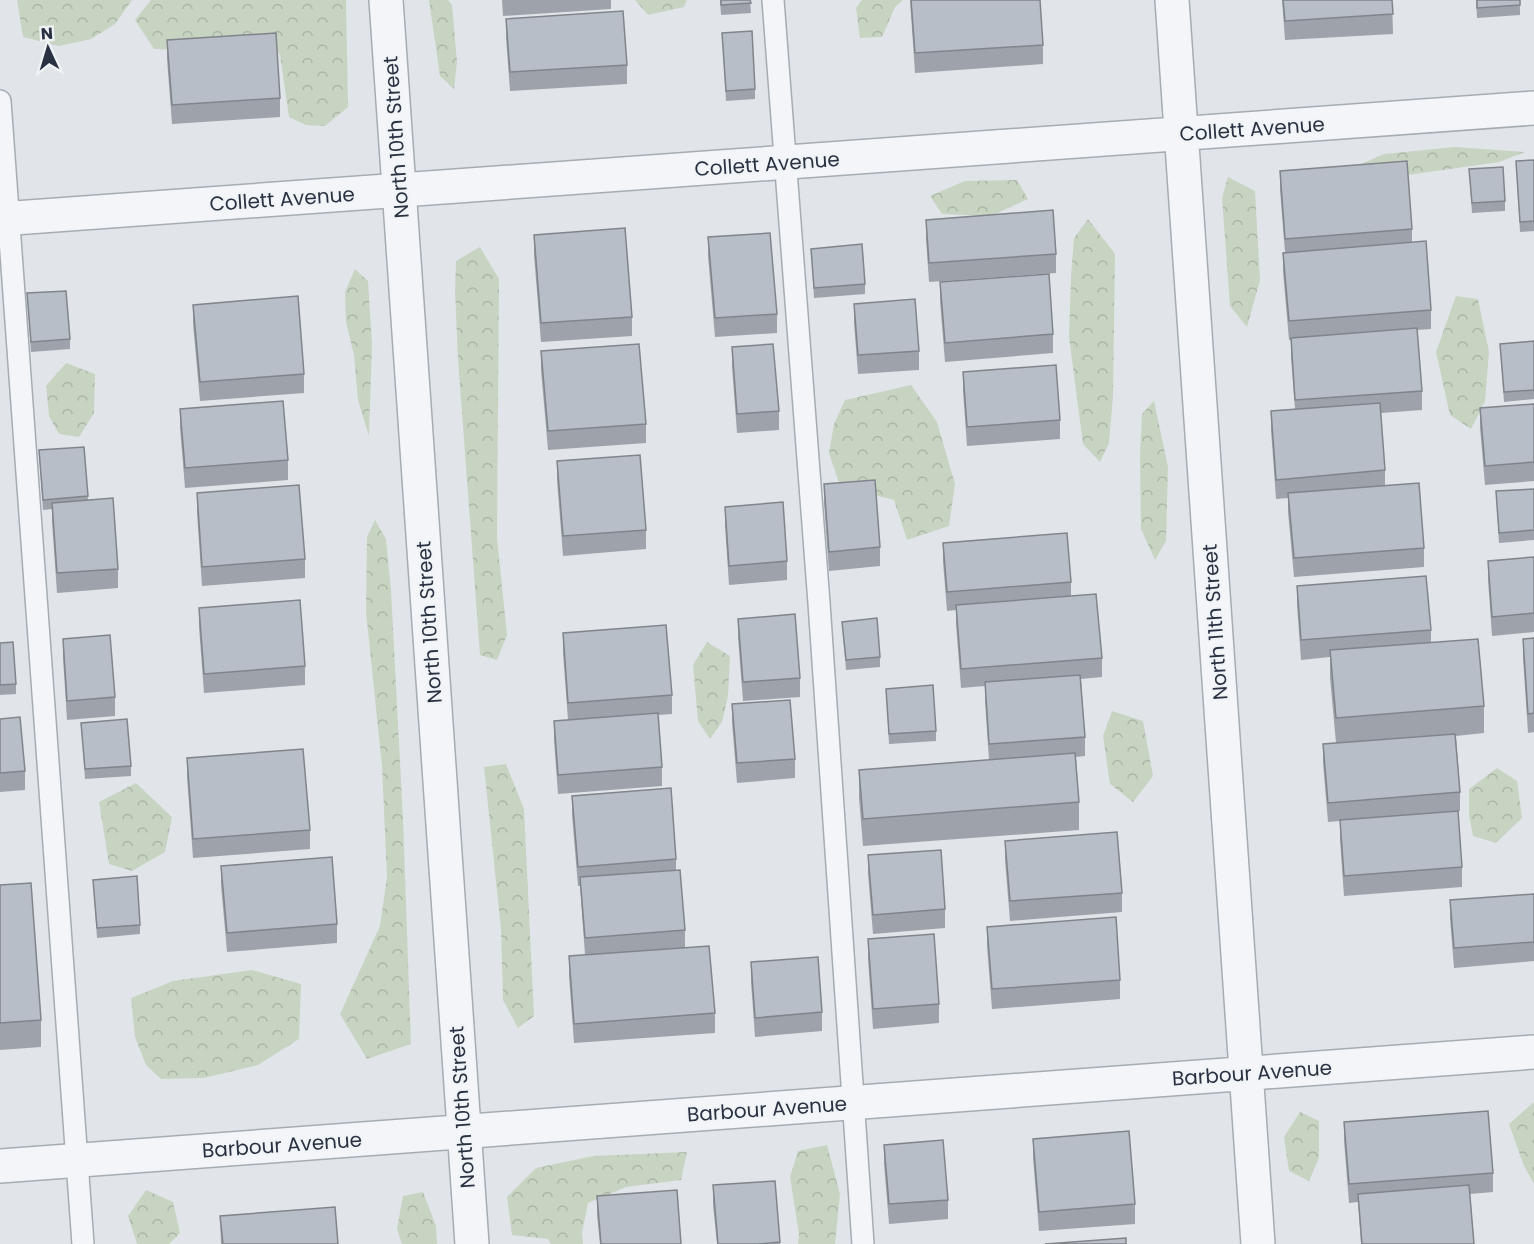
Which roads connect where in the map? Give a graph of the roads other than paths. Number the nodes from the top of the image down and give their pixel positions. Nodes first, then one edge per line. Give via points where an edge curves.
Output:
1 (386, 0) edge
2 (773, 0) edge
3 (1173, 0) edge
4 (0, 101) edge
5 (1534, 108) edge
6 (1182, 134) junction
7 (785, 163) junction
8 (399, 190) junction
9 (4, 219) edge
10 (1534, 1052) edge
11 (1246, 1074) junction
12 (854, 1102) junction
13 (464, 1131) junction
14 (78, 1161) junction
15 (0, 1166) edge
16 (83, 1244) edge
17 (472, 1244) edge
18 (862, 1244) edge
19 (1258, 1244) edge

1 - 8 street, North 10th Street
2 - 7 lane
3 - 6 street, North 11th Street
4 - 9 lane
5 - 6 street, Collett Avenue
6 - 7 street, Collett Avenue
6 - 11 street, North 11th Street
7 - 8 street, Collett Avenue
7 - 12 lane
8 - 9 street, Collett Avenue
8 - 13 street, North 10th Street
9 - 14 lane
10 - 11 street, Barbour Avenue
11 - 12 street, Barbour Avenue
11 - 19 street, North 11th Street
12 - 13 street, Barbour Avenue
12 - 18 lane
13 - 14 street, Barbour Avenue
13 - 17 street, North 10th Street
14 - 15 street, Barbour Avenue
14 - 16 lane

